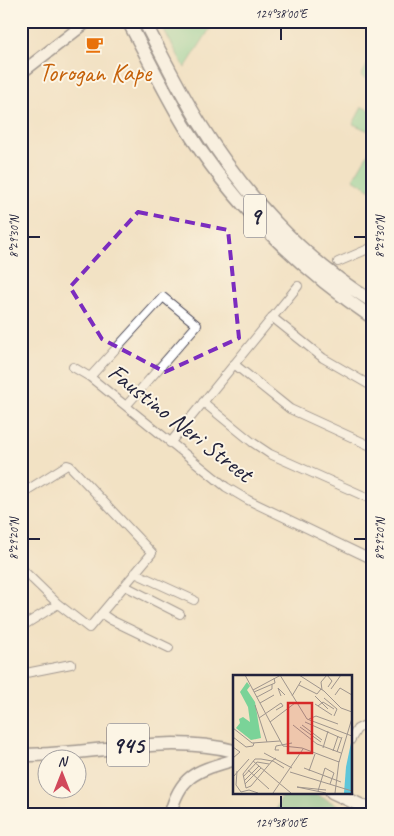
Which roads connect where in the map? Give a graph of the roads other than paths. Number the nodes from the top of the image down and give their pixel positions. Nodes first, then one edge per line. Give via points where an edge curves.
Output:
1 (88, 21) edge
2 (128, 21) edge
3 (144, 21) edge
4 (169, 68) junction
5 (21, 73) edge
6 (156, 75) junction
7 (177, 83) junction
8 (164, 90) junction
9 (373, 247) edge
10 (338, 262) dead end
11 (321, 271) junction
12 (298, 286) dead end
13 (373, 302) edge
14 (272, 317) junction
15 (373, 318) edge
16 (234, 364) junction
17 (73, 368) dead end
18 (90, 377) junction
19 (373, 387) edge
20 (204, 402) junction
21 (126, 406) junction
22 (170, 443) junction
23 (373, 447) edge
24 (21, 494) edge
25 (373, 500) edge
26 (373, 560) edge
27 (21, 568) edge
28 (135, 573) junction
29 (29, 577) junction
30 (21, 582) edge
31 (125, 586) junction
32 (194, 600) dead end
33 (58, 604) junction
34 (102, 614) junction
35 (180, 614) dead end
36 (21, 627) edge
37 (169, 648) dead end
38 (70, 664) dead end
39 (21, 674) edge
40 (373, 722) edge
41 (352, 738) edge
42 (233, 751) edge
43 (21, 755) edge
44 (233, 760) edge
45 (336, 794) edge
46 (373, 811) edge
47 (170, 815) edge

1 - 5 main road
2 - 6 main road, 9
3 - 4 main road, 9
4 - 6 main road
4 - 7 main road, 9
6 - 8 main road, 9
7 - 8 main road
7 - 11 main road, 9 via 199,122 243,184
8 - 11 main road, 9 via 217,172 282,244
9 - 10 street
11 - 13 main road, 9
11 - 15 main road, 9
12 - 14 street
14 - 16 street
14 - 19 street via 323,358
16 - 20 street
16 - 23 street via 290,409
17 - 18 street, Faustino Neri Street
18 - 21 street, Faustino Neri Street
18 - 21 street via 163,297 197,325
20 - 22 street
20 - 25 street via 270,454
21 - 22 street, Faustino Neri Street
22 - 26 street, Faustino Neri Street via 248,500
24 - 28 street via 70,466 151,551
27 - 29 street
28 - 31 street
28 - 32 street
29 - 30 street
29 - 33 street
31 - 34 street
31 - 35 street
33 - 34 street via 86,628
33 - 36 street
34 - 37 street
38 - 39 street
40 - 41 street via 357,729
42 - 43 main road, 945 via 200,745 162,744
44 - 47 main road via 189,777 178,792
45 - 46 main road

